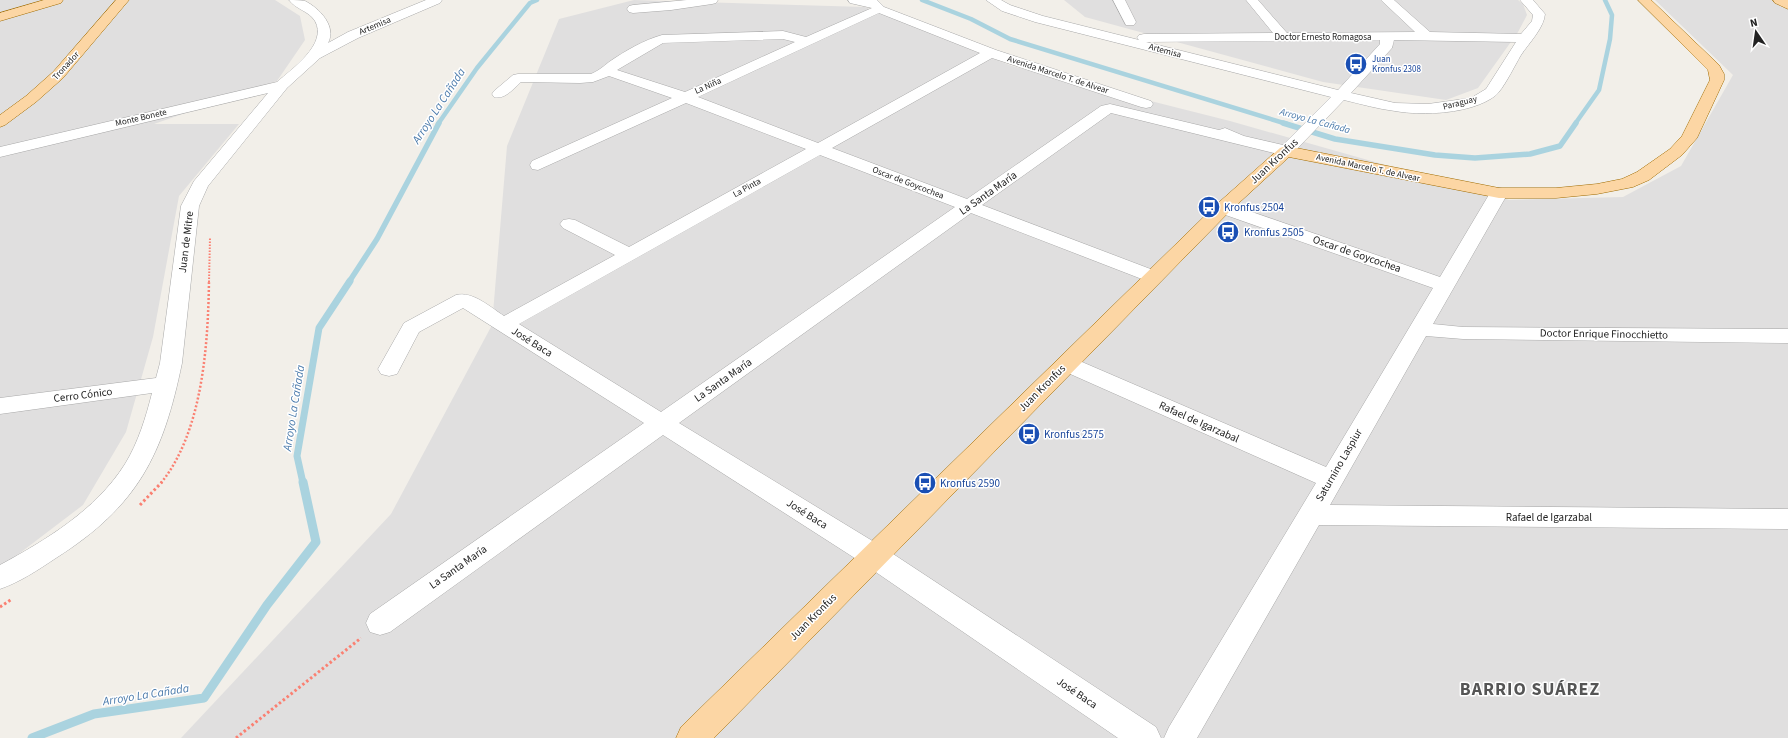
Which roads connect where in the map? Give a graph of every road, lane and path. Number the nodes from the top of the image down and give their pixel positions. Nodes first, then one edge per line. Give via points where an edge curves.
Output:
1 (57, 0) edge
2 (123, 0) edge
3 (295, 0) edge
4 (436, 0) edge
5 (712, 0) edge
6 (854, 0) edge
7 (992, 0) edge
8 (1119, 0) edge
9 (1252, 0) edge
10 (1387, 0) edge
11 (1526, 0) edge
12 (1644, 0) edge
13 (1779, 0) edge
14 (1788, 5) edge
15 (633, 9) dead end
16 (879, 9) junction
17 (0, 17) edge
18 (1130, 22) dead end
19 (1387, 36) junction
20 (1427, 36) junction
21 (1283, 37) junction
22 (1525, 38) junction
23 (1121, 39) junction
24 (808, 42) junction
25 (991, 52) junction
26 (315, 55) junction
27 (607, 71) junction
28 (282, 85) junction
29 (499, 94) dead end
30 (1341, 95) junction
31 (684, 97) junction
32 (0, 122) edge
33 (1238, 139) junction
34 (819, 149) junction
35 (1286, 151) junction
36 (0, 152) edge
37 (538, 164) dead end
38 (1499, 193) junction
39 (969, 206) junction
40 (1223, 208) junction
41 (570, 224) dead end
42 (210, 232) dead end
43 (628, 254) junction
44 (1154, 277) junction
45 (1445, 285) junction
46 (504, 324) junction
47 (1419, 329) junction
48 (1788, 336) edge
49 (1067, 364) junction
50 (389, 369) dead end
51 (167, 384) junction
52 (0, 406) edge
53 (662, 423) junction
54 (1330, 479) junction
55 (138, 506) dead end
56 (1310, 515) junction
57 (1788, 519) edge
58 (874, 556) junction
59 (9, 587) edge
60 (0, 607) edge
61 (380, 623) joint
62 (236, 738) edge
63 (692, 738) edge
64 (1145, 738) edge
65 (1180, 738) edge

1 - 17 main road
2 - 32 main road, Tronador via 58,75
3 - 26 street, Juan de Mitre via 312,11 322,22 324,38
4 - 26 street, Artemisa via 353,35
5 - 15 street
6 - 16 street, Avenida Marcelo T. de Alvear via 873,3
7 - 23 street, Artemisa via 1017,12
8 - 18 street
9 - 21 street
10 - 20 street
11 - 22 street, Paraguay via 1540,14 1538,22
12 - 38 main road, Avenida Marcelo T. de Alvear via 1700,52 1717,74 1717,80 1689,138 1657,166 1627,183 1556,193
13 - 14 main road
16 - 24 street, La Niña
16 - 25 street, Avenida Marcelo T. de Alvear
19 - 20 street, Doctor Ernesto Romagosa
19 - 21 street, Doctor Ernesto Romagosa
19 - 30 street, Juan Kronfus via 1387,45
20 - 22 street, Doctor Ernesto Romagosa
21 - 23 street, Doctor Ernesto Romagosa
22 - 30 street, Paraguay via 1491,92 1476,101 1447,108 1411,109
23 - 30 street, Artemisa
24 - 27 street via 783,35 662,39
24 - 31 street, La Niña
25 - 33 street, Avenida Marcelo T. de Alvear via 1184,116
25 - 34 street, La Pinta
26 - 28 street, Juan de Mitre
27 - 29 street via 593,78 518,78
27 - 31 street, Oscar de Goycochea
28 - 36 street, Monte Bonete
28 - 51 street, Juan de Mitre via 193,196
30 - 35 street, Juan Kronfus
31 - 34 street, Oscar de Goycochea
31 - 37 street, La Niña
33 - 35 street, Avenida Marcelo T. de Alvear
33 - 39 street, La Santa María via 1110,108
34 - 39 street, Oscar de Goycochea
34 - 43 street, La Pinta
35 - 38 main road, Avenida Marcelo T. de Alvear via 1443,184
35 - 40 main road, Juan Kronfus
38 - 45 street, Saturnino Laspiur
39 - 44 street, Oscar de Goycochea
39 - 53 street, La Santa María
40 - 44 main road, Juan Kronfus
40 - 45 street, Oscar de Goycochea
41 - 43 street
42 - 55 path via 209,323 203,376 192,418 183,446 167,474
43 - 46 street, La Pinta
44 - 49 main road, Juan Kronfus
45 - 47 street, Saturnino Laspiur
46 - 50 street, José Baca via 463,299 411,328
46 - 53 street, José Baca
47 - 48 street, Doctor Enrique Finocchietto via 1463,333
47 - 54 street, Saturnino Laspiur
49 - 54 street, Rafael de Igarzabal
49 - 58 main road, Juan Kronfus
51 - 52 street, Cerro Cónico
51 - 59 street, Juan de Mitre via 146,448 117,494 89,521 30,561
53 - 58 street, José Baca
53 - 61 street, La Santa María
54 - 56 street, Saturnino Laspiur
56 - 57 street, Rafael de Igarzabal
56 - 65 street, Saturnino Laspiur
58 - 63 main road, Juan Kronfus
58 - 64 street, José Baca
59 - 60 path
61 - 62 path

